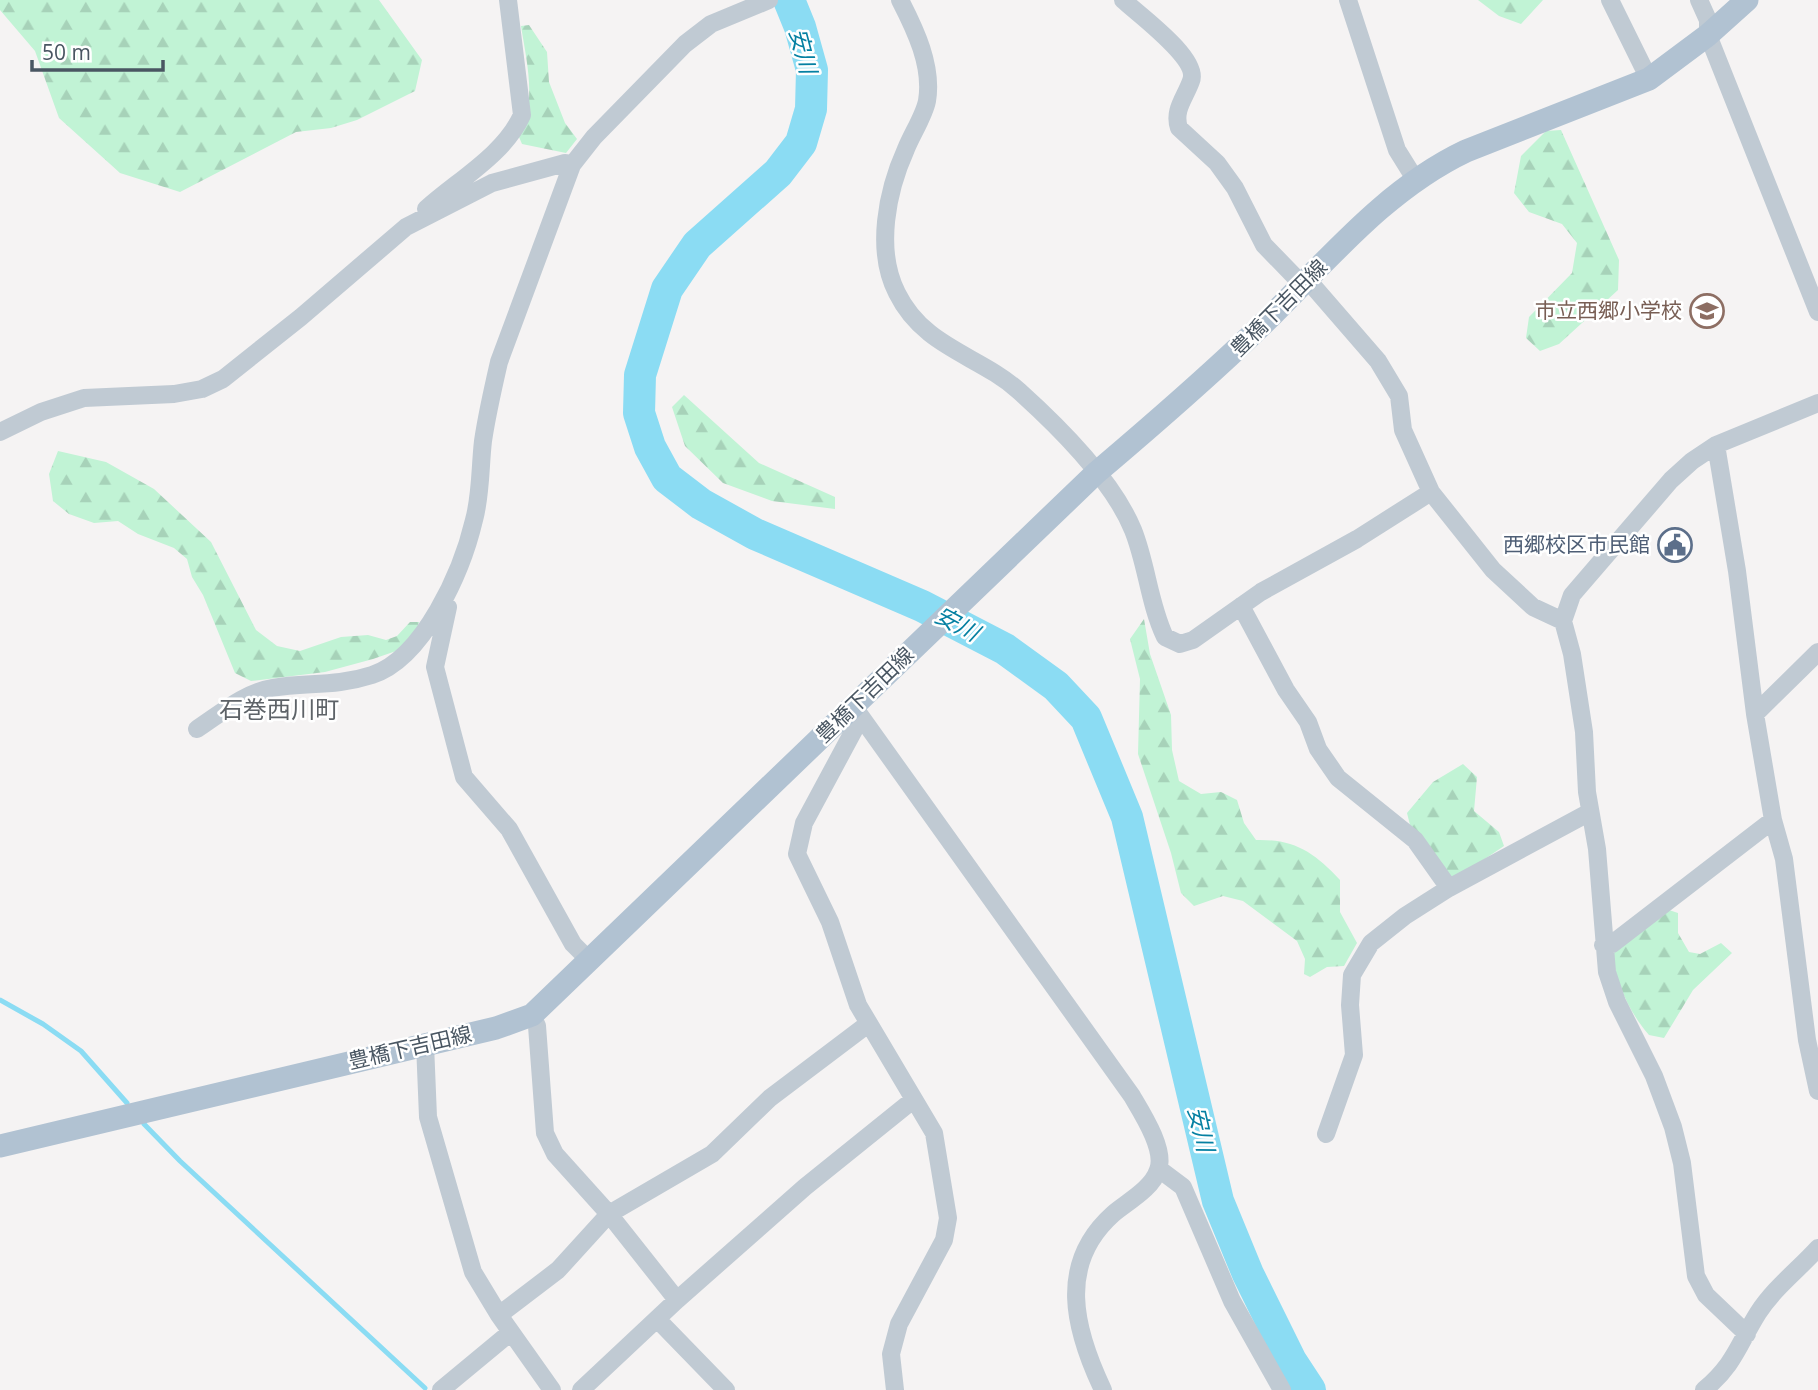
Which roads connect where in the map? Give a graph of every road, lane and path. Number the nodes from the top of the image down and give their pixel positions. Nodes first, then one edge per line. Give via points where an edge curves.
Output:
1 (508, 0) edge
2 (900, 0) edge
3 (1123, 0) edge
4 (1348, 0) edge
5 (1610, 0) edge
6 (1699, 0) edge
7 (1747, 0) edge
8 (761, 1) edge
9 (1708, 35) junction
10 (1649, 79) junction
11 (572, 165) junction
12 (1415, 179) junction
13 (418, 220) junction
14 (1306, 282) junction
15 (1817, 309) edge
16 (1818, 403) edge
17 (0, 432) edge
18 (1716, 445) junction
19 (1096, 473) junction
20 (1431, 492) junction
21 (447, 590) junction
22 (1241, 606) junction
23 (1563, 621) junction
24 (1818, 652) edge
25 (857, 712) junction
26 (1755, 714) junction
27 (197, 729) dead end
28 (1590, 812) junction
29 (1773, 820) junction
30 (1449, 888) junction
31 (1603, 945) junction
32 (589, 960) junction
33 (532, 1015) junction
34 (868, 1024) junction
35 (425, 1044) junction
36 (1818, 1091) edge
37 (913, 1100) junction
38 (1326, 1134) dead end
39 (0, 1146) edge
40 (1159, 1169) junction
41 (609, 1214) junction
42 (1818, 1248) edge
43 (677, 1300) junction
44 (499, 1315) junction
45 (658, 1320) junction
46 (511, 1332) junction
47 (1747, 1334) junction
48 (441, 1390) edge
49 (552, 1390) edge
50 (581, 1390) edge
51 (726, 1390) edge
52 (895, 1390) edge
53 (1104, 1390) edge
54 (1282, 1390) edge
55 (1704, 1390) edge

1 - 13 street via 522,115 514,133
2 - 19 street via 918,34 928,78 927,102 896,170 885,223 897,293 922,327 947,348 1018,390
3 - 14 street via 1193,68 1178,109 1179,128 1217,163 1264,245 1296,278
4 - 12 street via 1397,150
5 - 10 street
6 - 9 street via 1709,20
7 - 9 main road, 豊橋下吉田線
8 - 11 street via 711,24 685,44
9 - 10 main road, 豊橋下吉田線
9 - 15 street
10 - 12 main road, 豊橋下吉田線 via 1466,152
11 - 13 street via 492,183
11 - 21 street via 499,362 475,517
12 - 14 main road, 豊橋下吉田線
13 - 17 street via 222,379 202,389 174,394 83,398
14 - 19 main road, 豊橋下吉田線 via 1195,391
14 - 20 street via 1378,361 1399,396 1403,430
16 - 18 street
18 - 23 street via 1671,480 1572,595
18 - 26 street
19 - 22 street via 1133,530 1165,637 1180,644 1194,640
19 - 25 main road, 豊橋下吉田線 via 930,631
20 - 22 street
20 - 23 street via 1493,570 1533,607
21 - 27 street via 428,628 399,661 337,685 261,691
21 - 32 street via 451,600 435,667 464,777 509,829 573,944
22 - 30 street via 1338,778 1416,840
23 - 28 street via 1584,732
24 - 26 street
25 - 32 main road, 豊橋下吉田線
25 - 34 street via 804,823 797,854 830,922
25 - 40 street via 1132,1096 1149,1126
26 - 29 street
28 - 30 street
28 - 31 street
29 - 31 street via 1612,944
29 - 36 street via 1784,859
30 - 38 street via 1371,943 1359,961 1352,975 1350,1005 1354,1055
31 - 47 street via 1606,972 1617,1002 1654,1076 1673,1127 1696,1276 1706,1295
32 - 33 main road, 豊橋下吉田線
33 - 35 main road, 豊橋下吉田線
33 - 41 street via 537,1026 545,1132 555,1154
34 - 37 street
34 - 41 street via 770,1098 712,1154
35 - 39 main road, 豊橋下吉田線
35 - 44 street via 428,1117 473,1272
37 - 43 street
37 - 52 street via 934,1133 948,1218 944,1240 899,1324 891,1354
40 - 53 street via 1150,1183 1089,1238 1075,1276 1086,1345
40 - 54 street via 1183,1187 1232,1301
41 - 43 street
41 - 44 street via 558,1270
42 - 47 street via 1772,1293
43 - 45 street
44 - 46 street
45 - 50 street
45 - 51 street
46 - 48 street
46 - 49 street
47 - 55 street via 1736,1357

